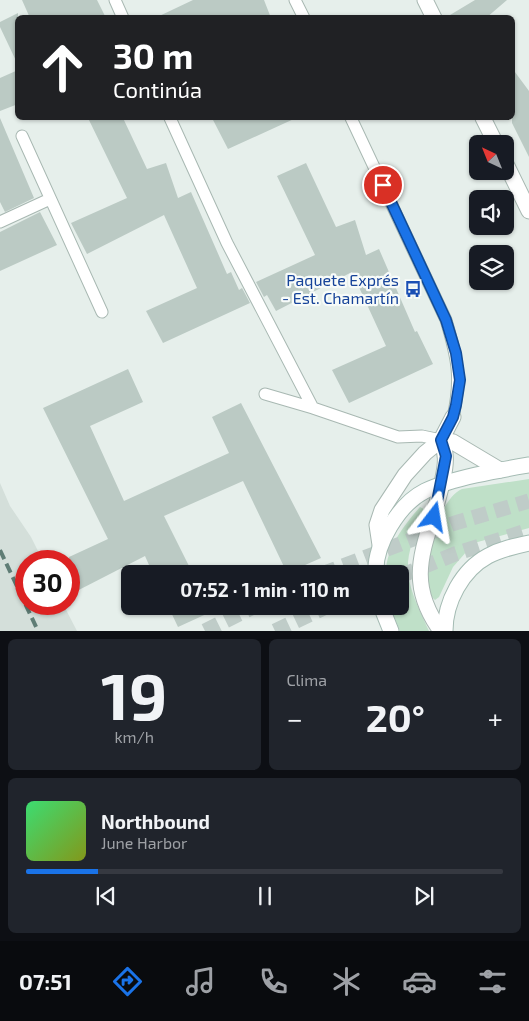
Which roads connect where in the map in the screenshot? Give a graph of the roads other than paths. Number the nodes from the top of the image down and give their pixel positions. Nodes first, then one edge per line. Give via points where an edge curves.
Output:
1 (115, 0) edge
2 (296, 0) edge
3 (425, 0) edge
4 (122, 15) edge
5 (303, 15) edge
6 (432, 15) edge
7 (171, 120) edge
8 (352, 120) edge
9 (484, 120) edge
10 (492, 135) edge
11 (22, 136) dead end
12 (514, 180) edge
13 (50, 199) junction
14 (529, 211) edge
15 (0, 222) edge
16 (102, 312) dead end
17 (265, 394) dead end
18 (313, 408) junction
19 (453, 417) joint
20 (441, 440) junction
21 (529, 465) edge
22 (500, 470) junction
23 (442, 485) junction
24 (529, 543) edge
25 (380, 545) junction
26 (375, 565) edge
27 (385, 615) edge
28 (391, 631) edge
29 (441, 631) edge
30 (445, 631) edge

1 - 4 lane
2 - 5 lane
3 - 6 street
7 - 18 lane via 227,242
8 - 19 lane via 446,320 460,380
9 - 10 street
11 - 13 lane
12 - 14 street
13 - 15 lane
13 - 16 lane
17 - 18 lane
18 - 20 lane via 398,437 422,436
19 - 20 street
20 - 22 street via 453,442
20 - 23 street via 446,456
20 - 25 street via 405,475 382,510 377,525
21 - 22 street
22 - 23 street
23 - 25 street via 424,492 407,506
23 - 29 street via 426,538 419,579 425,601
24 - 30 street via 504,548 487,556 465,575 449,605
25 - 26 street
27 - 28 street

